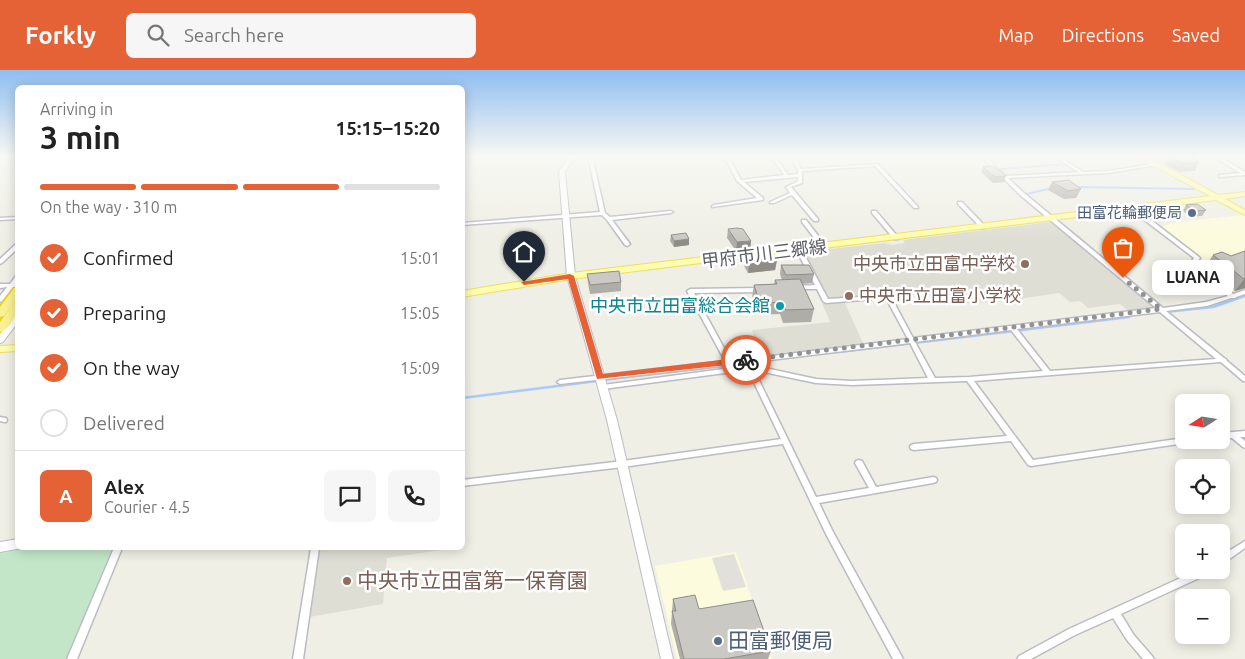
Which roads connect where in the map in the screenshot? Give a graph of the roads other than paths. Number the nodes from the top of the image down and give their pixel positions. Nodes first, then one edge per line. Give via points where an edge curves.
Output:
1 (563, 183) edge
2 (597, 183) edge
3 (745, 183) edge
4 (796, 183) edge
5 (893, 183) edge
6 (1011, 183) edge
7 (1192, 183) edge
8 (793, 193) junction
9 (1245, 194) edge
10 (1217, 197) junction
11 (772, 202) dead end
12 (960, 203) dead end
13 (714, 206) dead end
14 (916, 207) dead end
15 (1132, 208) junction
16 (671, 212) dead end
17 (874, 212) dead end
18 (604, 213) junction
19 (1245, 213) edge
20 (567, 216) junction
21 (15, 218) edge
22 (0, 219) edge
23 (609, 219) junction
24 (1051, 219) junction
25 (816, 220) dead end
26 (804, 221) dead end
27 (465, 224) edge
28 (983, 227) junction
29 (896, 238) junction
30 (626, 244) dead end
31 (824, 247) junction
32 (15, 248) edge
33 (800, 250) junction
34 (1, 260) edge
35 (570, 276) junction
36 (0, 286) edge
37 (15, 287) edge
38 (818, 287) junction
39 (15, 288) edge
40 (15, 289) edge
41 (788, 289) edge
42 (768, 290) edge
43 (1245, 292) edge
44 (465, 294) edge
45 (1233, 297) junction
46 (0, 300) edge
47 (15, 309) edge
48 (1164, 311) junction
49 (0, 314) edge
50 (15, 320) edge
51 (0, 329) edge
52 (1014, 330) junction
53 (0, 340) edge
54 (913, 342) junction
55 (15, 348) edge
56 (0, 349) edge
57 (1224, 360) junction
58 (729, 362) junction
59 (748, 363) junction
60 (1048, 373) junction
61 (969, 379) junction
62 (1245, 379) edge
63 (601, 381) junction
64 (934, 381) junction
65 (560, 382) dead end
66 (1245, 434) edge
67 (1230, 435) edge
68 (1234, 435) junction
69 (1012, 438) junction
70 (786, 440) junction
71 (1175, 441) edge
72 (1245, 445) edge
73 (914, 447) dead end
74 (859, 463) dead end
75 (623, 464) junction
76 (933, 480) dead end
77 (465, 483) edge
78 (874, 490) junction
79 (814, 501) junction
80 (15, 544) edge
81 (1245, 544) edge
82 (0, 547) edge
83 (117, 550) edge
84 (316, 550) edge
85 (1230, 555) edge
86 (1188, 579) edge
87 (1115, 613) junction
88 (72, 659) edge
89 (298, 659) edge
90 (668, 659) edge
91 (898, 659) edge
92 (1022, 659) edge
93 (1149, 659) edge

1 - 20 street
2 - 18 street
3 - 13 street via 761,199
4 - 8 street via 788,187
5 - 14 street
6 - 24 street
7 - 10 main road
8 - 11 street
8 - 25 street
9 - 10 main road, 甲府市川三郷線
10 - 15 main road, 甲府市川三郷線
10 - 19 main road
12 - 28 street
15 - 24 main road, 甲府市川三郷線
15 - 45 street via 1196,258 1194,262
16 - 23 street
17 - 29 street
18 - 20 street
18 - 23 street
20 - 27 street
20 - 35 street
21 - 22 street
23 - 30 street
24 - 28 main road, 甲府市川三郷線
24 - 48 street
26 - 31 street
28 - 29 main road, 甲府市川三郷線
29 - 31 main road, 甲府市川三郷線
31 - 33 main road, 甲府市川三郷線
32 - 34 street
33 - 35 main road, 甲府市川三郷線
33 - 38 street
35 - 44 main road, 甲府市川三郷線
35 - 63 street
36 - 37 street
38 - 41 street
38 - 54 street via 826,301 888,296
39 - 46 street
40 - 49 highway
42 - 58 street via 690,291
43 - 45 street
45 - 48 street
47 - 51 highway
48 - 52 street
48 - 57 street
50 - 53 street
52 - 54 street
52 - 60 street
54 - 59 street
54 - 64 street
55 - 56 main road
57 - 60 street
57 - 62 street
58 - 59 street
58 - 63 street
59 - 63 street
59 - 64 street via 816,382
59 - 70 street
60 - 61 street
61 - 64 street
61 - 69 street
63 - 65 street
63 - 75 street
66 - 68 street
67 - 68 street
68 - 72 street
69 - 71 street via 1031,463
69 - 73 street
70 - 75 street
70 - 79 street
74 - 78 street
75 - 77 street
75 - 90 street
76 - 78 street
78 - 79 street
79 - 91 street
80 - 82 street
81 - 85 street
83 - 88 street
84 - 89 street
86 - 87 street
87 - 92 street
87 - 93 street

